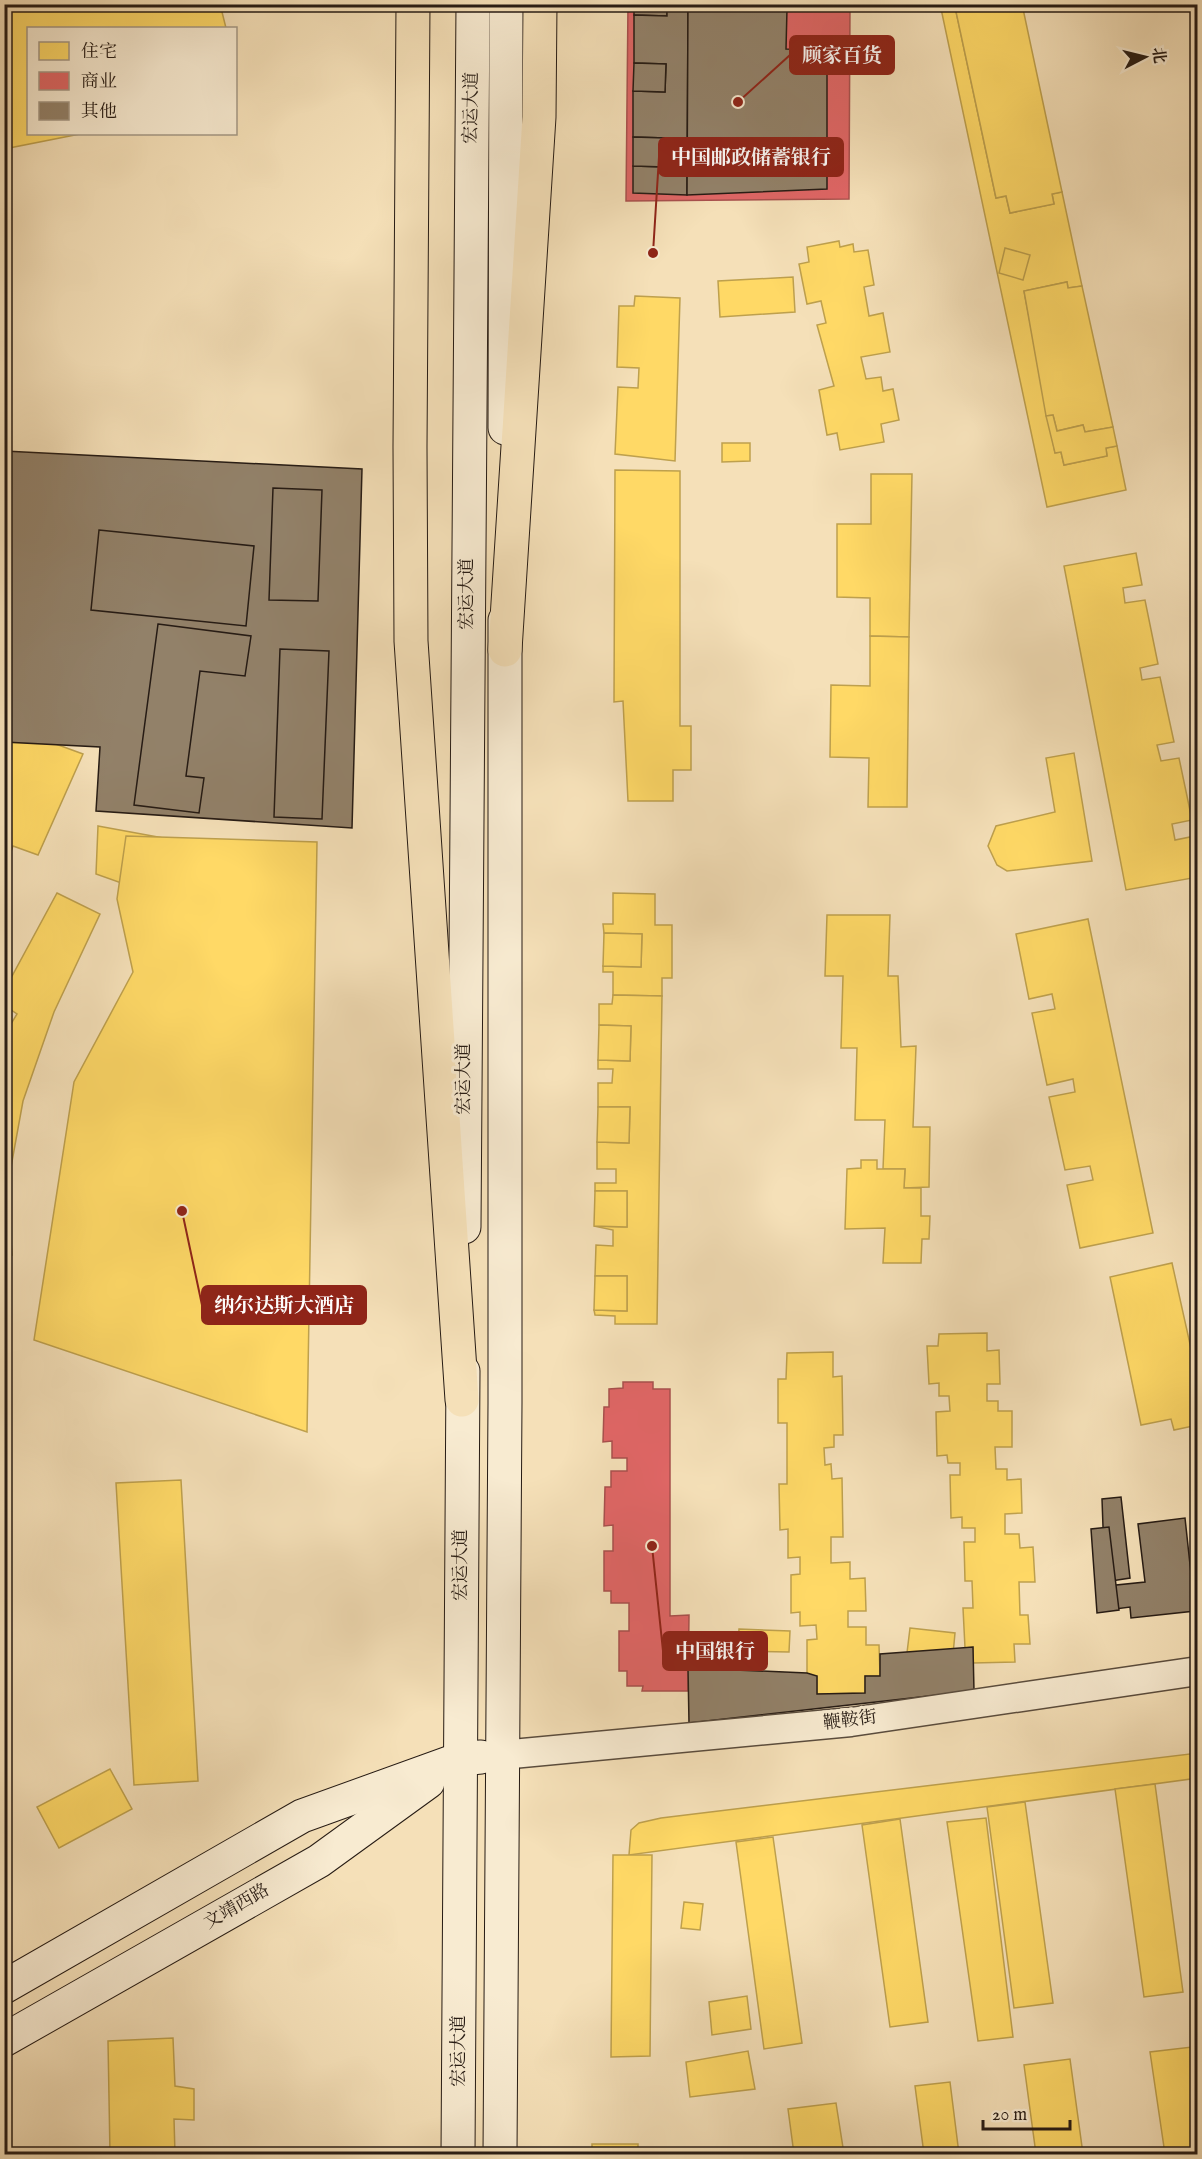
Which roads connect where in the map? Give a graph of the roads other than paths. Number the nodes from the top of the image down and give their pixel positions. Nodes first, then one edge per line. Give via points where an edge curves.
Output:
1 (413, 4) edge
2 (473, 4) edge
3 (506, 4) edge
4 (540, 4) edge
5 (505, 650) junction
6 (462, 1400) junction
7 (1197, 1671) edge
8 (501, 1755) junction
9 (460, 1759) junction
10 (4, 1987) edge
11 (4, 2040) edge
12 (458, 2154) edge
13 (500, 2154) edge

1 - 6 highway via 411,641
2 - 6 main road, 宏运大道
3 - 5 main road, 宏运大道
4 - 5 highway via 539,117
5 - 8 main road, 宏运大道
6 - 9 main road, 宏运大道
7 - 8 street, 鞭鞍街 via 851,1722
8 - 9 main road
8 - 13 main road, 宏运大道
9 - 10 main road via 302,1816
9 - 11 main road, 文靖西路 via 319,1860
9 - 12 main road, 宏运大道

